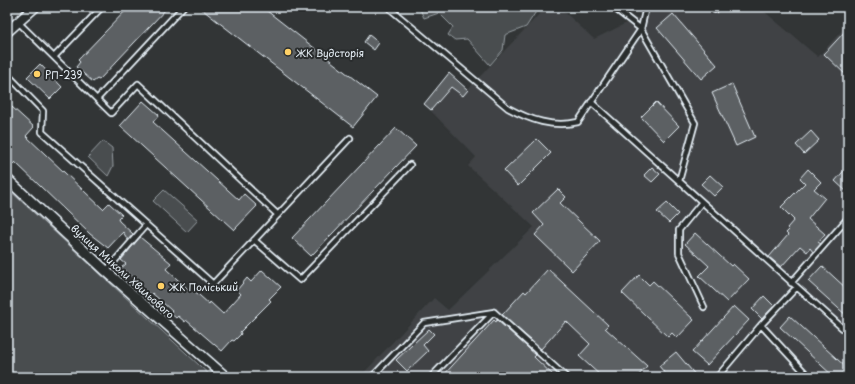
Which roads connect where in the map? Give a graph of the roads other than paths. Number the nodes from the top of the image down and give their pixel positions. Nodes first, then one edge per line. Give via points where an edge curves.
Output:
1 (102, 7) edge
2 (183, 7) edge
3 (388, 7) edge
4 (613, 7) edge
5 (646, 7) edge
6 (30, 8) edge
7 (18, 22) junction
8 (641, 29) junction
9 (7, 32) edge
10 (54, 57) junction
11 (7, 74) edge
12 (97, 99) junction
13 (591, 102) junction
14 (350, 138) dead end
15 (410, 165) dead end
16 (7, 179) edge
17 (679, 182) junction
18 (702, 202) junction
19 (278, 215) junction
20 (848, 218) edge
21 (146, 225) junction
22 (254, 240) junction
23 (106, 271) junction
24 (791, 283) junction
25 (796, 288) junction
26 (704, 307) dead end
27 (494, 312) junction
28 (761, 325) junction
29 (848, 333) edge
30 (718, 376) edge
31 (226, 377) edge
32 (372, 377) edge
33 (431, 377) edge
34 (566, 377) edge
35 (808, 377) edge

1 - 10 lane
2 - 12 lane
3 - 13 lane via 508,108 528,119 564,126 578,122
4 - 8 lane
5 - 8 lane
6 - 7 street
7 - 9 street
7 - 10 lane
8 - 13 lane
8 - 17 lane via 695,123
10 - 12 lane
11 - 21 lane via 43,111 42,132
12 - 19 lane via 111,113 138,84
13 - 17 lane
14 - 19 lane
15 - 22 lane via 300,280
16 - 23 street, вулиця Миколи Хвильового
17 - 18 lane
18 - 24 lane
18 - 26 lane via 679,230 679,253
19 - 22 lane
20 - 24 lane
21 - 22 lane via 213,284
21 - 23 lane
23 - 31 street, вулиця Миколи Хвильового
24 - 25 lane
25 - 28 lane
25 - 29 lane
27 - 32 lane via 424,323
27 - 33 lane
27 - 34 lane
28 - 30 lane
28 - 35 lane

